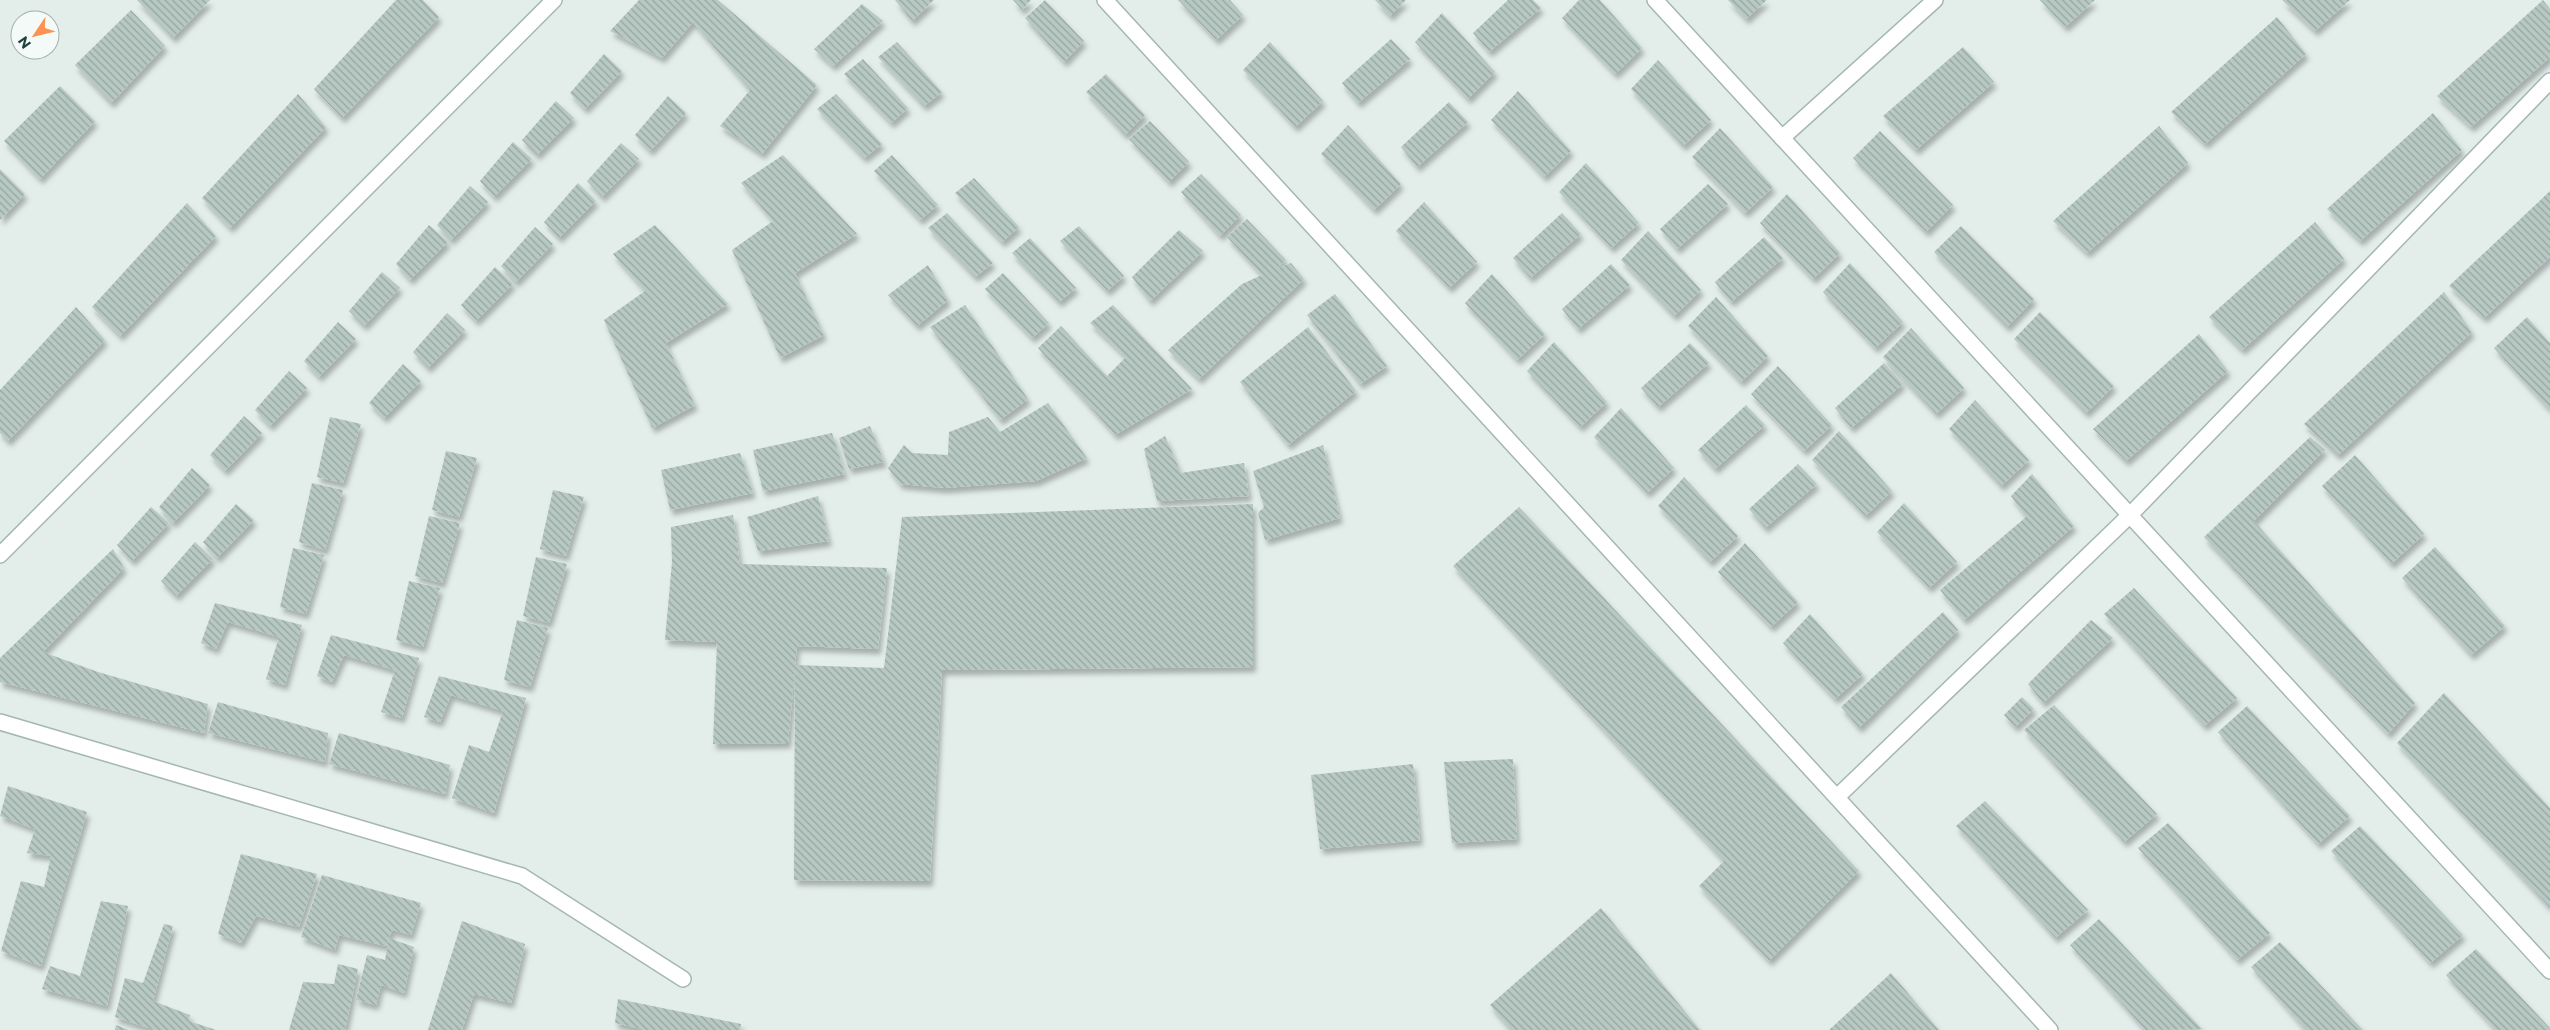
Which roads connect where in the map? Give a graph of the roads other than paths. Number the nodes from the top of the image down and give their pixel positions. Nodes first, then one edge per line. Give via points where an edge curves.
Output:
1 (554, 0) edge
2 (1105, 0) edge
3 (1655, 0) edge
4 (1935, 0) edge
5 (2550, 81) edge
6 (1782, 138) junction
7 (2130, 514) junction
8 (0, 555) edge
9 (0, 722) edge
10 (1837, 797) junction
11 (2550, 971) edge
12 (683, 979) dead end
13 (2050, 1030) edge

1 - 8 street
2 - 10 street
3 - 6 street
4 - 6 street
5 - 7 street
6 - 7 street
7 - 10 street
7 - 11 street
9 - 12 street via 522,876
10 - 13 street

